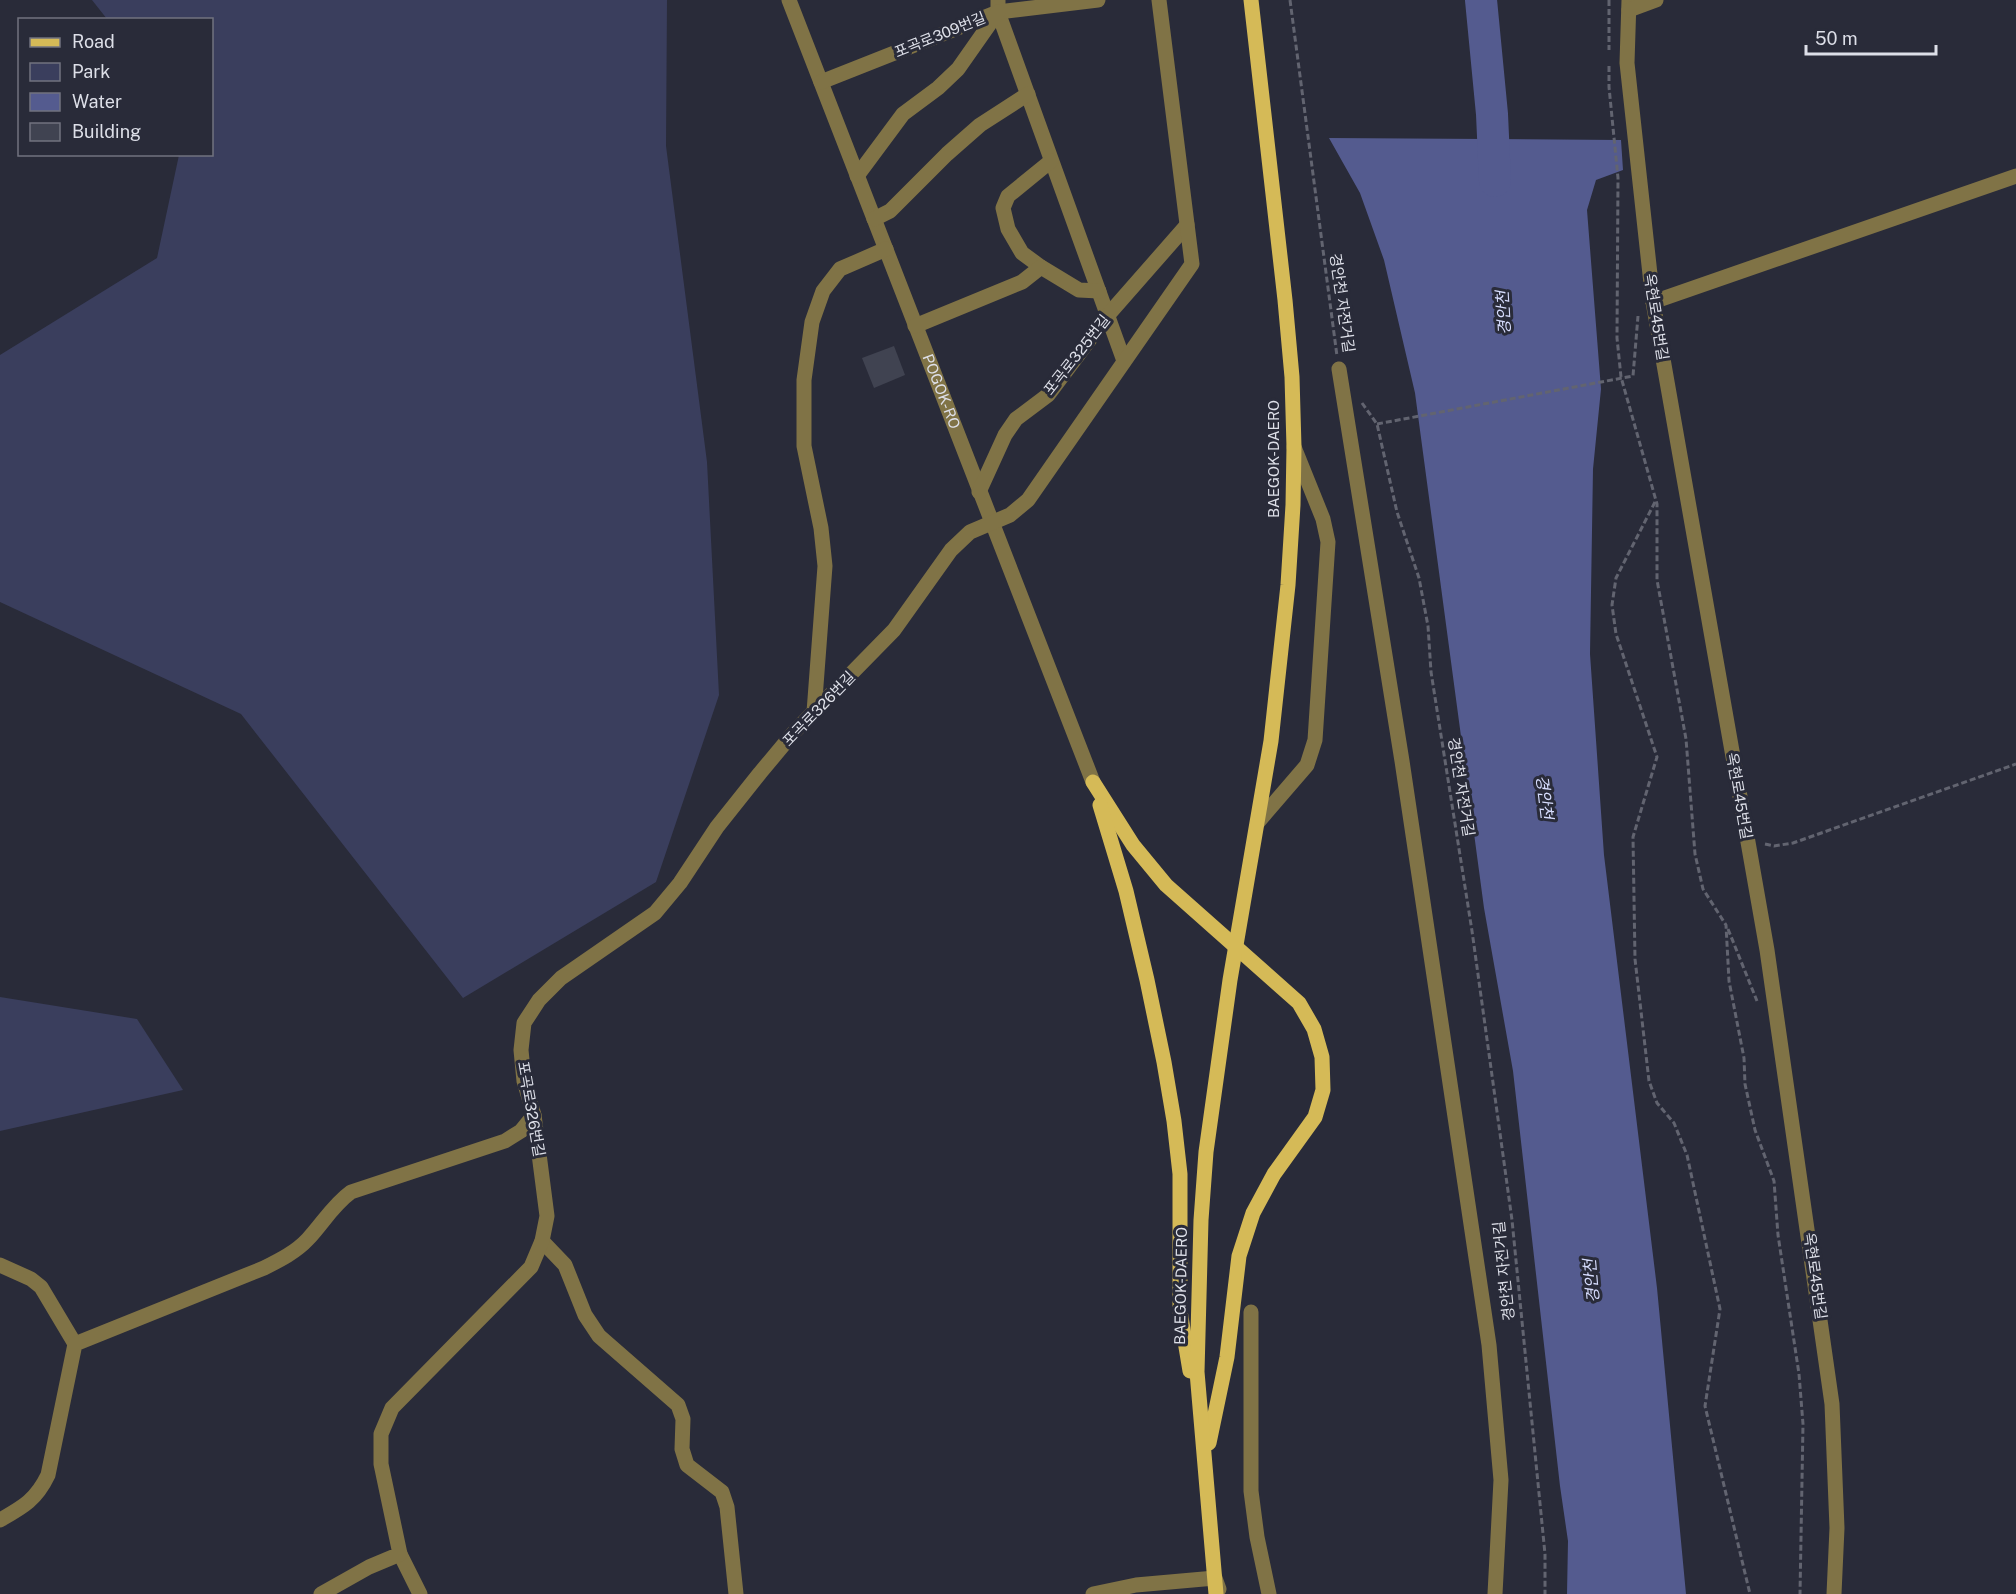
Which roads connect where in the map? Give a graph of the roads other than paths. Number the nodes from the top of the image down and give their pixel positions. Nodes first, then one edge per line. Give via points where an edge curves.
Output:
1 (789, 0) edge
2 (1098, 0) edge
3 (1159, 0) edge
4 (1251, 0) edge
5 (1656, 0) edge
6 (1629, 5) edge
7 (998, 6) edge
8 (821, 82) junction
9 (1028, 94) junction
10 (1051, 161) junction
11 (857, 176) junction
12 (2016, 176) edge
13 (874, 219) junction
14 (1187, 225) junction
15 (886, 249) junction
16 (1041, 267) junction
17 (1099, 291) junction
18 (1653, 302) junction
19 (1108, 315) junction
20 (915, 326) junction
21 (1124, 361) junction
22 (1339, 369) road end
23 (1294, 447) junction
24 (979, 492) junction
25 (991, 523) junction
26 (814, 712) junction
27 (1093, 782) junction
28 (1258, 822) junction
29 (534, 1115) junction
30 (542, 1241) junction
31 (0, 1265) edge
32 (1251, 1312) dead end
33 (75, 1344) junction
34 (1205, 1461) junction
35 (0, 1520) edge
36 (400, 1554) junction
37 (1215, 1578) junction
38 (321, 1594) edge
39 (420, 1594) edge
40 (736, 1594) edge
41 (1093, 1594) edge
42 (1216, 1594) edge
43 (1221, 1594) edge
44 (1269, 1594) edge
45 (1494, 1594) edge
46 (1834, 1594) edge

1 - 8 street, POGOK-RO
2 - 7 street, 포곡로309번길
3 - 14 street, 포곡로326번길
4 - 23 main road, BAEGOK-DAERO via 1285,300
5 - 6 street
6 - 18 street, 옥현로45번길 via 1628,63
7 - 8 street, 포곡로309번길
7 - 9 street
7 - 11 street via 958,69 903,114
8 - 11 street, POGOK-RO
9 - 10 street
9 - 13 street via 980,126 890,211
10 - 16 street via 1008,196 1003,208 1008,229 1022,253
10 - 17 street
11 - 13 street, POGOK-RO
12 - 18 street
13 - 15 street, POGOK-RO
14 - 19 street, 포곡로325번길
14 - 21 street, 포곡로326번길 via 1192,264
15 - 20 street, POGOK-RO
15 - 26 street via 840,269 823,291 810,334 804,380 804,446 825,566
16 - 17 street via 1079,290
16 - 20 street via 1022,282
17 - 19 street
18 - 46 street, 옥현로45번길 via 1767,950 1832,1404 1837,1528
19 - 21 street
19 - 24 street, 포곡로325번길 via 1048,395 1016,419
20 - 24 street, POGOK-RO
21 - 25 street, 포곡로326번길 via 1028,500 1010,515
22 - 45 street via 1489,1345 1500,1480
23 - 28 main road, BAEGOK-DAERO via 1288,585
23 - 28 street via 1323,519 1328,542 1315,740 1307,765
24 - 25 street, POGOK-RO
25 - 26 street, 포곡로326번길 via 970,532 951,550 894,630
25 - 27 street, POGOK-RO
26 - 29 street, 포곡로326번길 via 717,827 655,913 561,978 539,1000 524,1023 521,1050 524,1081
27 - 34 main road via 1126,891 1166,1074 1180,1174 1180,1311
27 - 34 main road via 1133,845 1166,885 1299,1003 1314,1029 1322,1057 1323,1090 1314,1117 1274,1174 1253,1213 1239,1256 1227,1357
28 - 34 main road, BAEGOK-DAERO via 1230,980 1206,1152 1197,1372
29 - 30 street, 포곡로326번길 via 547,1216
29 - 33 street via 521,1131 505,1141 351,1192 308,1239 288,1256 264,1268
30 - 36 street, 포곡로326번길 via 531,1267 392,1408 381,1434 381,1464
30 - 40 street via 565,1265 585,1315 599,1336 678,1405 687,1465 722,1492 728,1507
31 - 33 street via 41,1287
32 - 44 street via 1251,1491
33 - 35 street via 42,1490 28,1504
34 - 37 main road, BAEGOK-DAERO
36 - 38 street
36 - 39 street, 포곡로326번길
37 - 41 street via 1136,1585
37 - 42 main road, BAEGOK-DAERO
37 - 43 street

